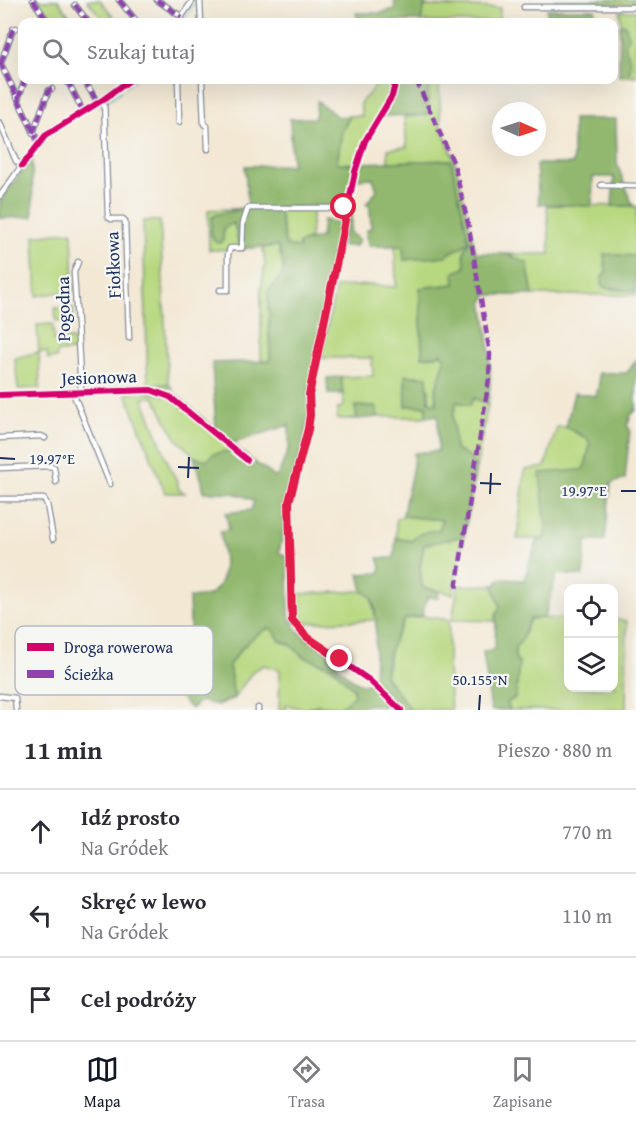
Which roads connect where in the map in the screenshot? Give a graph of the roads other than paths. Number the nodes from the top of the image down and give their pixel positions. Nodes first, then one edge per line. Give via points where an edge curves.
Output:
1 (33, 0) edge
2 (119, 0) edge
3 (157, 0) edge
4 (193, 0) edge
5 (200, 0) edge
6 (75, 5) dead end
7 (636, 7) edge
8 (524, 8) dead end
9 (182, 17) joint
10 (45, 18) edge
11 (85, 18) edge
12 (133, 18) edge
13 (201, 18) edge
14 (16, 28) dead end
15 (0, 62) edge
16 (24, 84) edge
17 (69, 84) edge
18 (86, 84) edge
19 (125, 84) edge
20 (178, 84) edge
21 (202, 84) edge
22 (52, 88) dead end
23 (18, 99) junction
24 (104, 99) junction
25 (98, 103) junction
26 (84, 113) junction
27 (380, 116) dead end
28 (179, 122) dead end
29 (0, 123) edge
30 (33, 133) junction
31 (39, 142) junction
32 (208, 150) dead end
33 (22, 166) junction
34 (601, 185) dead end
35 (636, 186) edge
36 (0, 196) edge
37 (347, 208) junction
38 (78, 262) dead end
39 (220, 290) dead end
40 (129, 338) dead end
41 (81, 392) junction
42 (73, 393) junction
43 (0, 395) edge
44 (0, 438) edge
45 (45, 438) dead end
46 (247, 460) dead end
47 (0, 468) edge
48 (56, 482) dead end
49 (110, 484) dead end
50 (0, 499) edge
51 (53, 539) dead end
52 (0, 696) edge
53 (16, 710) edge
54 (401, 710) edge

1 - 10 street
2 - 12 street
3 - 9 street
4 - 9 street
5 - 13 street
6 - 11 street
7 - 8 street
14 - 15 street
15 - 23 street
16 - 23 street
17 - 26 street
18 - 25 street
19 - 24 street
20 - 28 street
21 - 32 street
22 - 30 street
23 - 30 street
24 - 25 street
24 - 40 street, Fiołkowa via 108,217 125,221
25 - 26 street
26 - 31 street
27 - 37 street via 359,156
29 - 33 street via 16,161
30 - 31 street
31 - 33 street
33 - 36 street
34 - 35 street
37 - 39 street via 248,208 242,248 230,248 228,255 228,290
37 - 54 street via 309,395 308,429 289,502 292,620 307,637 369,680
38 - 41 street, Pogodna via 74,272
41 - 42 street, Jesionowa
41 - 46 street, Jesionowa via 151,390 170,397
42 - 43 street, Jesionowa
42 - 49 street
44 - 45 street
47 - 48 street via 54,467
50 - 51 street via 44,499
52 - 53 street via 15,698

